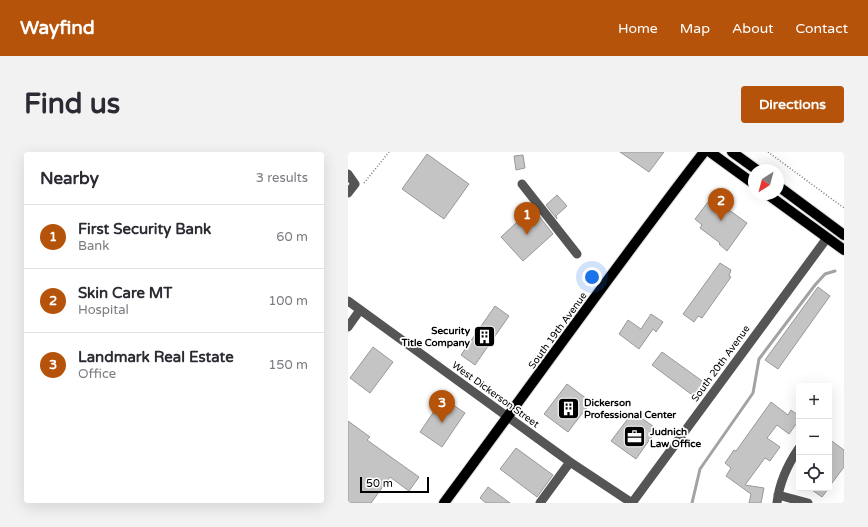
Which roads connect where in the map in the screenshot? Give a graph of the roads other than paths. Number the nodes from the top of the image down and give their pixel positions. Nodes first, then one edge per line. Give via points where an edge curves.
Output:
1 (704, 152) edge
2 (710, 152) edge
3 (732, 152) edge
4 (749, 164) edge
5 (348, 174) edge
6 (748, 180) edge
7 (522, 184) dead end
8 (784, 190) edge
9 (348, 193) edge
10 (775, 200) edge
11 (844, 235) edge
12 (827, 238) junction
13 (844, 250) edge
14 (577, 254) dead end
15 (348, 302) edge
16 (360, 310) junction
17 (348, 327) edge
18 (508, 417) junction
19 (796, 453) edge
20 (570, 462) junction
21 (778, 499) edge
22 (444, 503) edge
23 (540, 503) edge
24 (632, 503) edge
25 (808, 503) edge

1 - 18 main road, South 19th Avenue via 620,262
2 - 6 main road
3 - 4 main road
5 - 9 street via 355,184
7 - 14 street
8 - 11 main road
10 - 12 main road
12 - 13 main road
12 - 24 street, South 20th Avenue
15 - 16 street, West Dickerson Street
16 - 17 street
16 - 18 street, West Dickerson Street
18 - 20 street, West Dickerson Street
18 - 22 main road, South 19th Avenue
19 - 21 street via 790,462
20 - 23 street
20 - 24 street, West Dickerson Street
21 - 25 street

